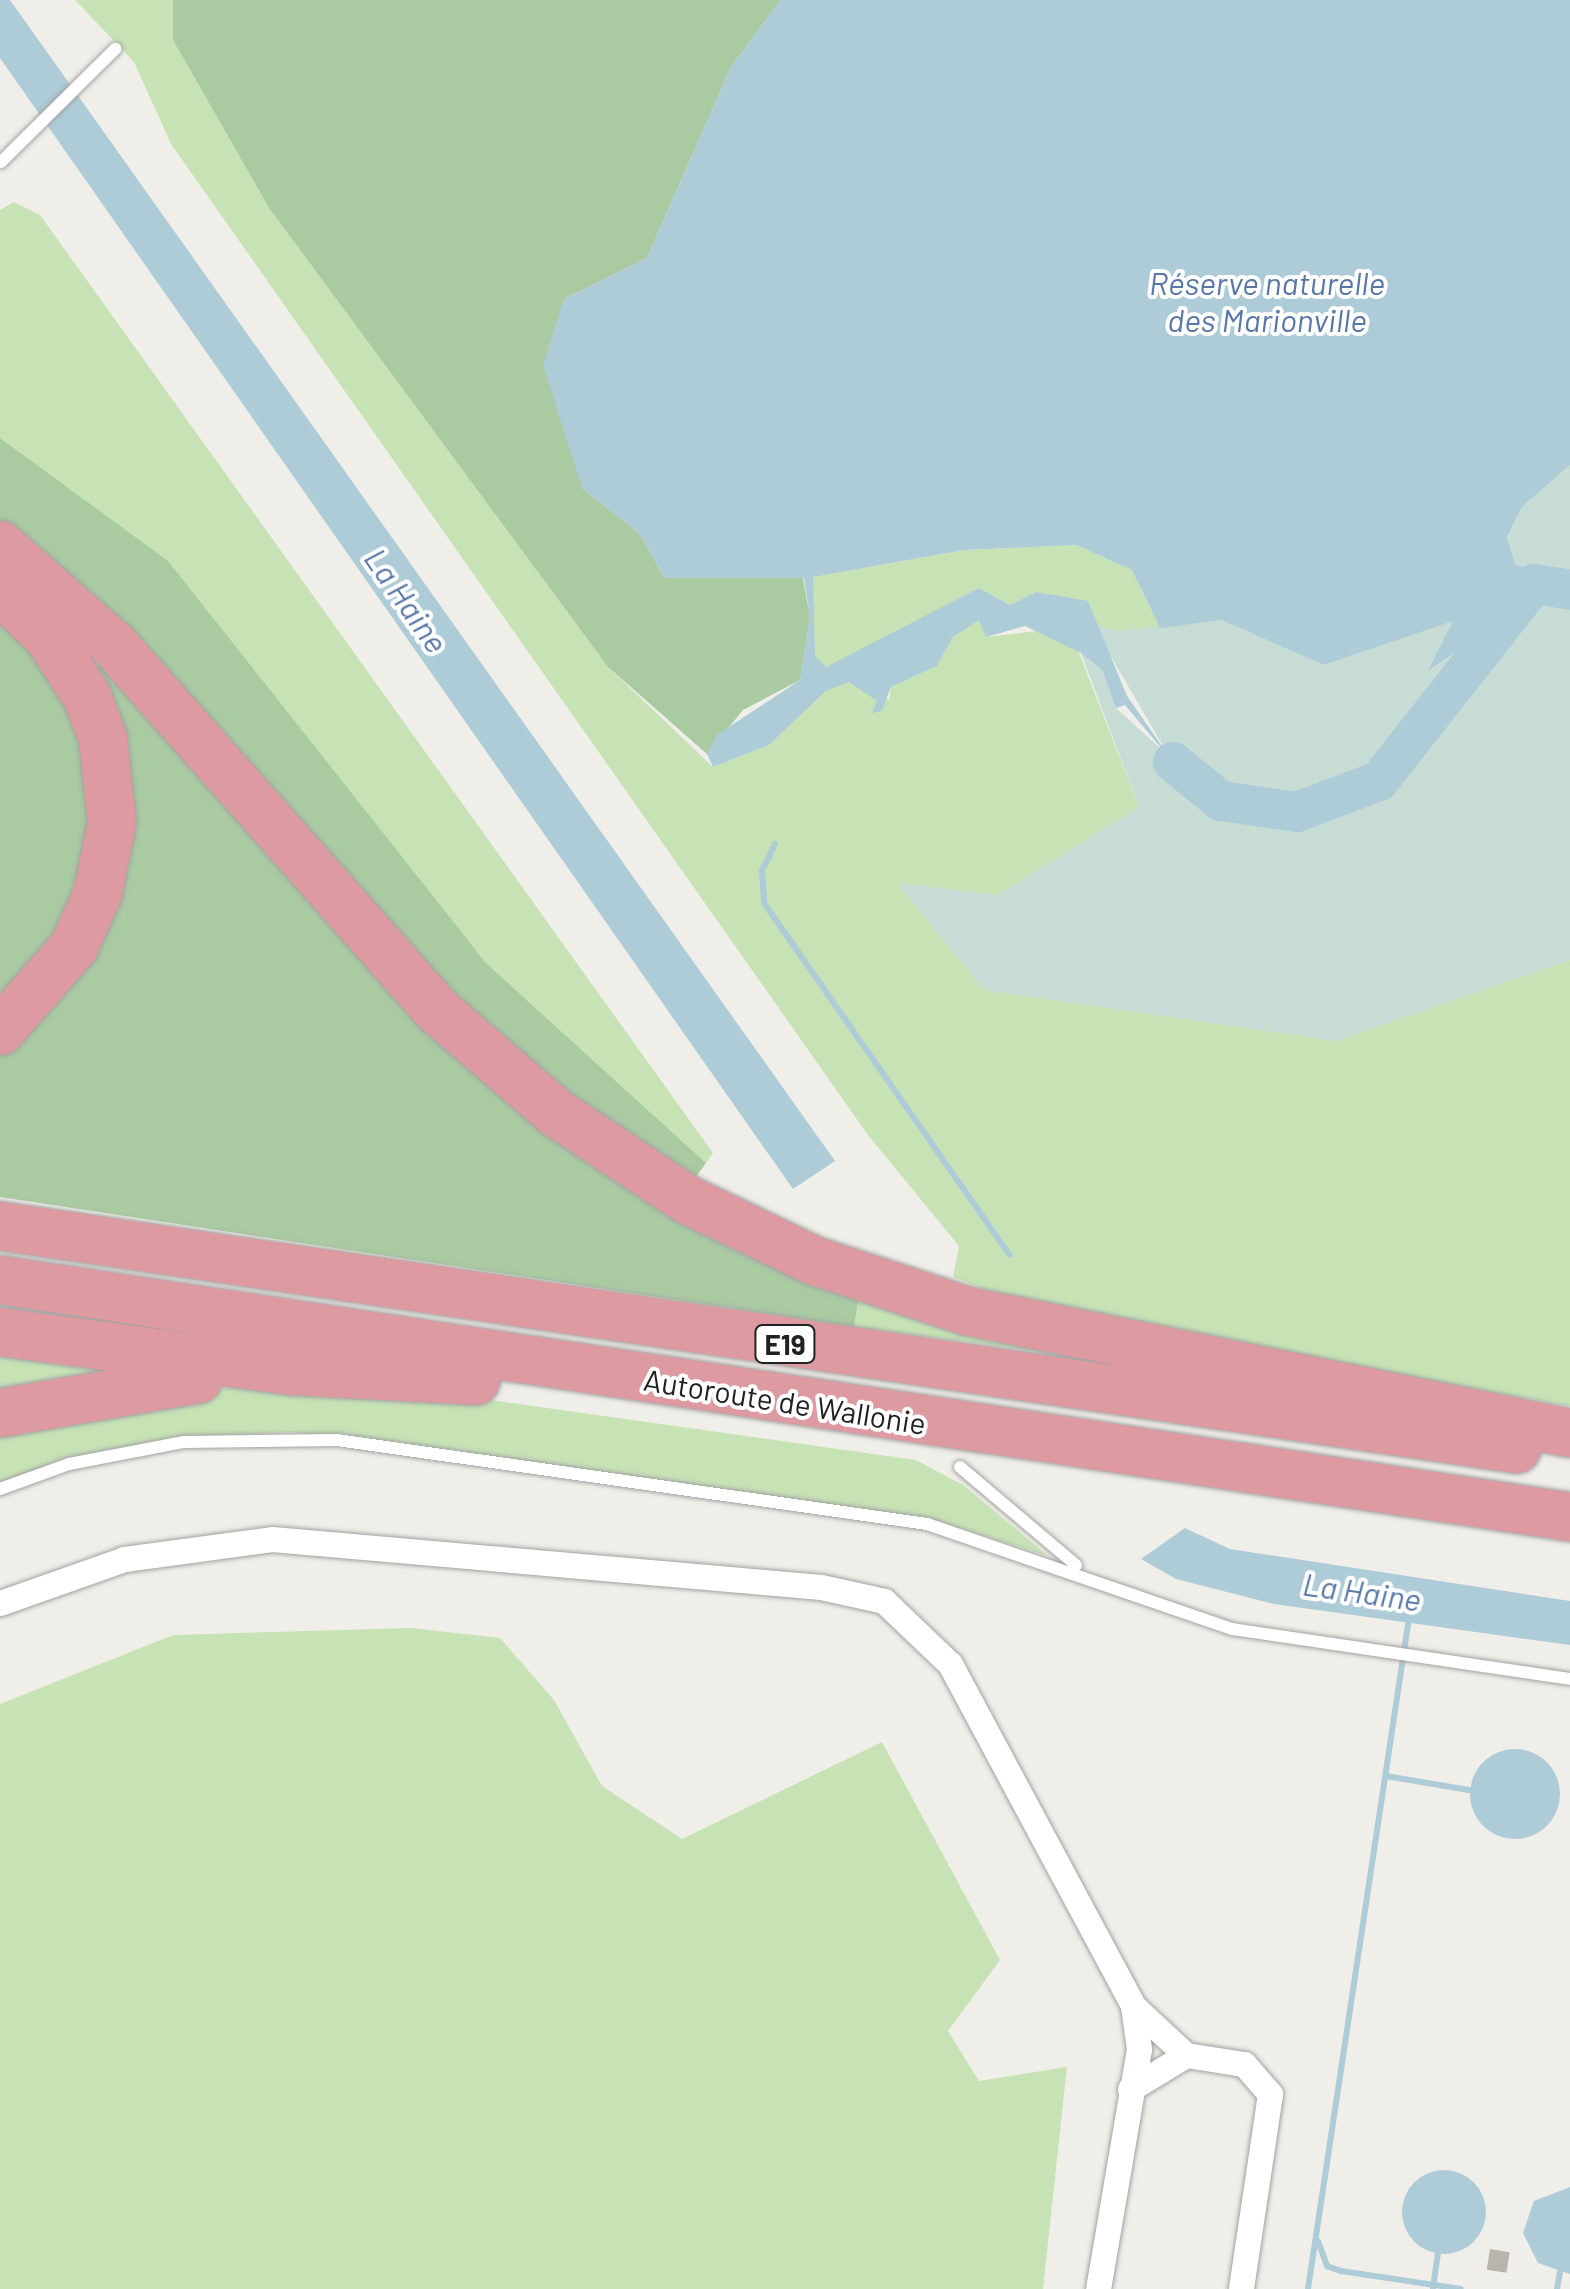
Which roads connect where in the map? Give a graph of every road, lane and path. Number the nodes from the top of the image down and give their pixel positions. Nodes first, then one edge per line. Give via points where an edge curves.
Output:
1 (115, 49) dead end
2 (0, 162) edge
3 (0, 545) edge
4 (0, 591) edge
5 (0, 1030) edge
6 (0, 1226) edge
7 (0, 1280) edge
8 (0, 1332) edge
9 (531, 1362) junction
10 (292, 1371) junction
11 (0, 1413) edge
12 (1570, 1433) edge
13 (1570, 1456) edge
14 (960, 1467) dead end
15 (0, 1489) edge
16 (1570, 1518) edge
17 (1095, 1577) junction
18 (0, 1603) edge
19 (1570, 1679) edge
20 (1134, 2006) junction
21 (1186, 2055) junction
22 (1130, 2089) junction
23 (1098, 2289) edge
24 (1241, 2289) edge

1 - 2 lane
3 - 12 highway via 115,646 437,1010 556,1112 688,1200 815,1260 967,1310
4 - 5 highway via 48,636 88,698 103,739 112,822 98,893 74,946
6 - 13 highway, Autoroute de Wallonie / E19
7 - 9 highway, Autoroute de Wallonie / E19
8 - 10 highway
9 - 10 highway via 466,1384
9 - 16 highway, Autoroute de Wallonie / E19
10 - 11 highway via 134,1385
14 - 17 lane
15 - 17 lane via 118,1452 296,1436 895,1518
17 - 19 lane via 1232,1629
18 - 20 street via 124,1559 272,1539 821,1587 884,1601 950,1664
20 - 21 street
20 - 22 street via 1139,2049
21 - 22 street
21 - 24 street via 1244,2064 1270,2094
22 - 23 street

